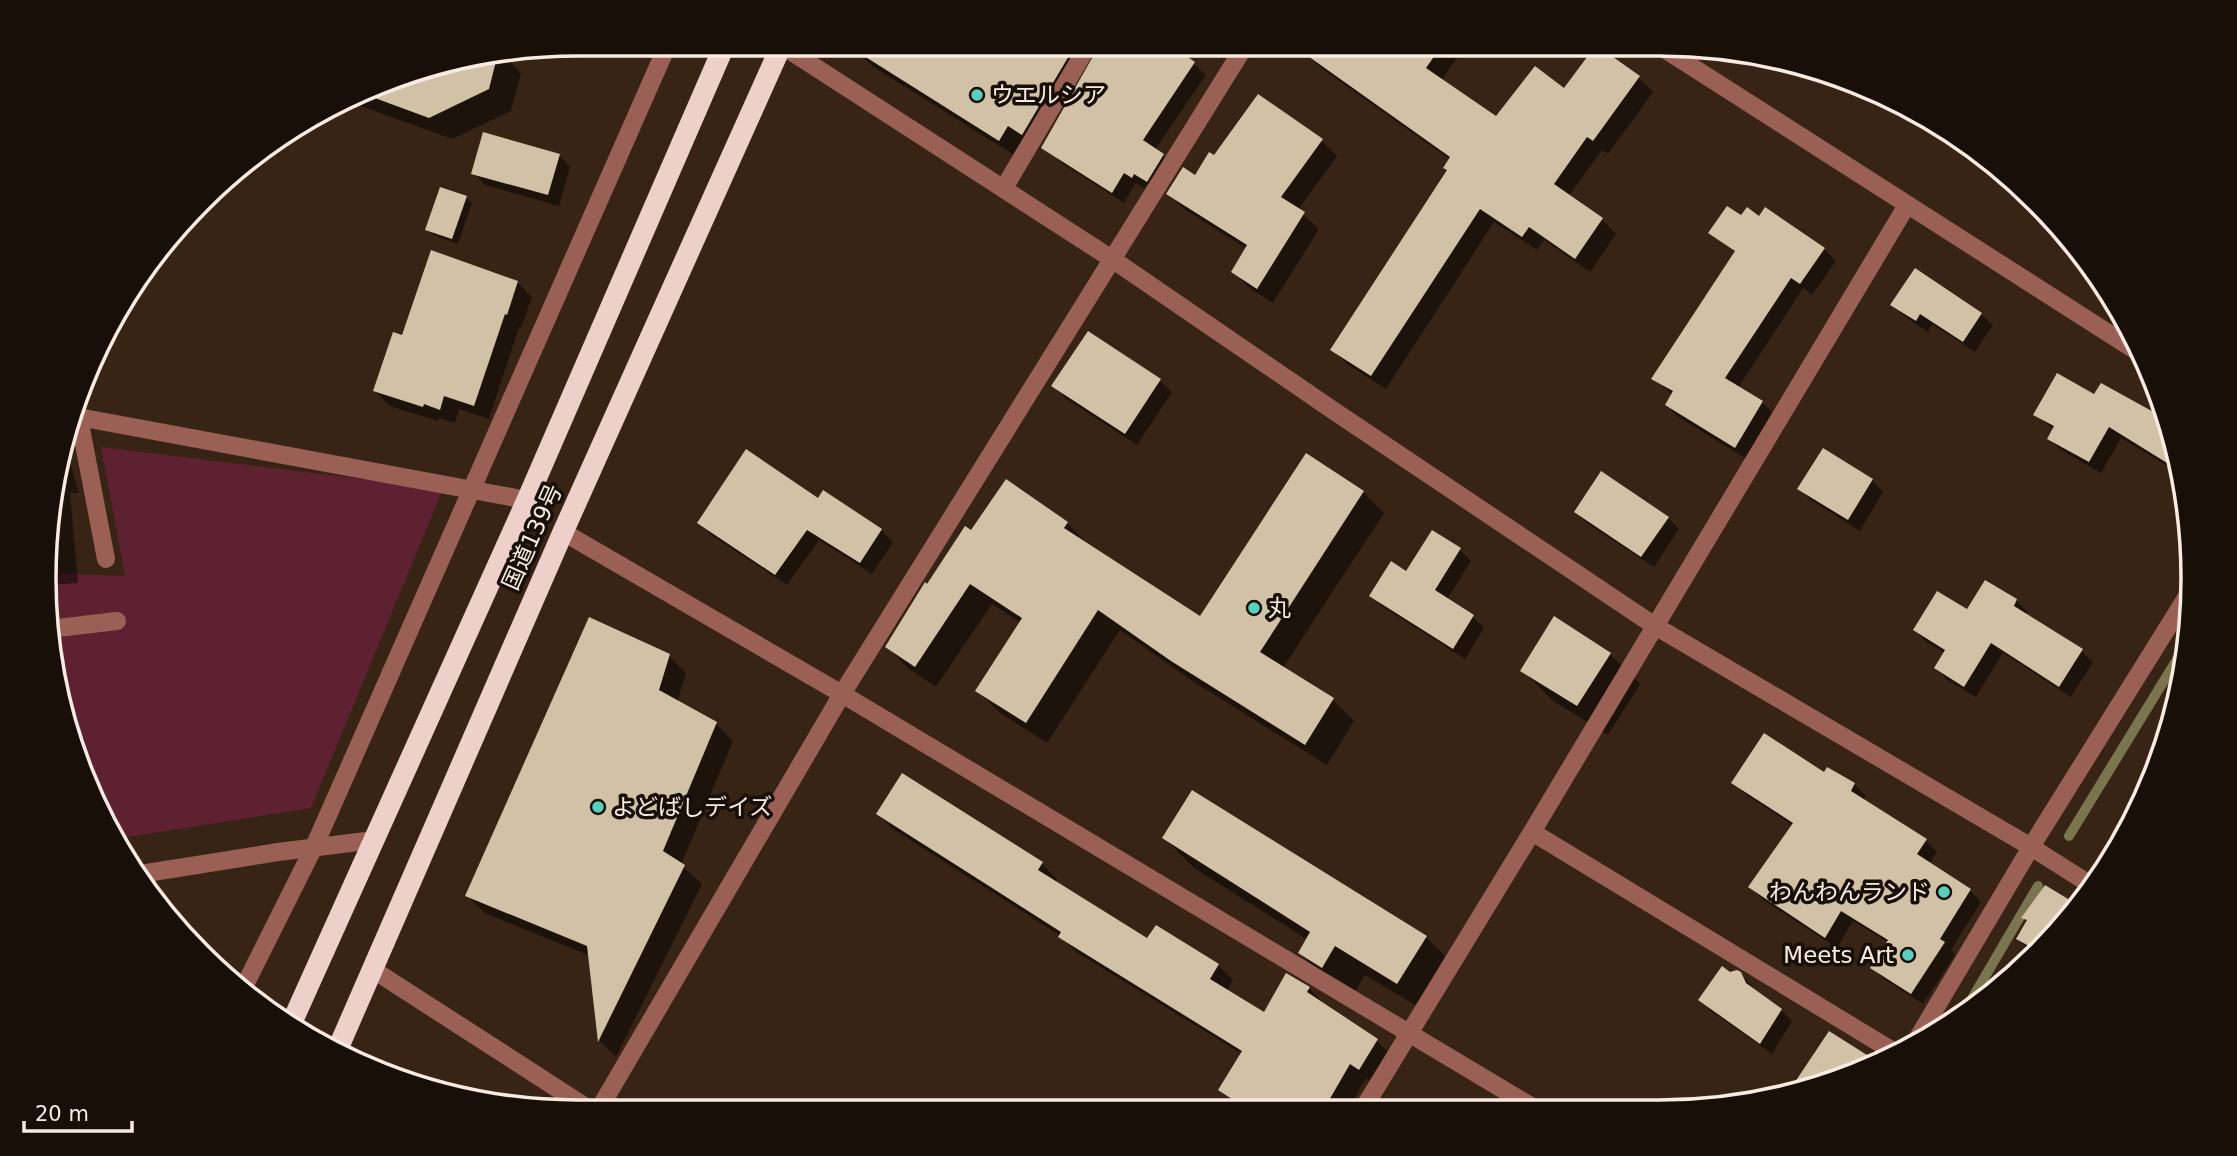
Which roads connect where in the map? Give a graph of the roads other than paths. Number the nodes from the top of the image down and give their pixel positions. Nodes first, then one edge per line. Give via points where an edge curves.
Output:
1 (663, 56) edge
2 (719, 56) edge
3 (776, 56) edge
4 (798, 56) edge
5 (1082, 56) edge
6 (1239, 56) edge
7 (1676, 56) edge
8 (1003, 188) junction
9 (1908, 205) junction
10 (1112, 259) junction
11 (2125, 344) edge
12 (82, 418) edge
13 (78, 428) edge
14 (473, 490) junction
15 (527, 500) junction
16 (563, 532) junction
17 (106, 559) dead end
18 (2180, 607) edge
19 (117, 621) dead end
20 (1655, 626) junction
21 (58, 628) edge
22 (842, 694) junction
23 (1532, 832) junction
24 (374, 840) junction
25 (2031, 846) junction
26 (314, 848) junction
27 (148, 873) edge
28 (2084, 880) edge
29 (372, 969) junction
30 (247, 981) edge
31 (294, 1016) edge
32 (1924, 1028) edge
33 (1409, 1034) junction
34 (340, 1043) edge
35 (1887, 1047) edge
36 (575, 1100) edge
37 (604, 1100) edge
38 (1369, 1100) edge
39 (1520, 1100) edge

1 - 14 street
2 - 15 highway, 国道139号
3 - 16 highway, 国道139号
4 - 8 street
5 - 8 street
6 - 10 street
7 - 9 street
8 - 10 street
9 - 11 street
9 - 20 street
10 - 20 street
10 - 22 street
12 - 14 street
13 - 17 street
14 - 15 street
14 - 26 street
15 - 24 highway, 国道139号
16 - 22 street
16 - 29 highway, 国道139号
18 - 25 street
19 - 21 street
20 - 23 street
20 - 25 street
22 - 33 street
22 - 37 street
23 - 33 street
23 - 35 street
24 - 26 street
24 - 31 highway, 国道139号
25 - 28 street
25 - 32 street
26 - 27 street
26 - 30 street
29 - 34 highway, 国道139号
29 - 36 street
33 - 38 street
33 - 39 street

